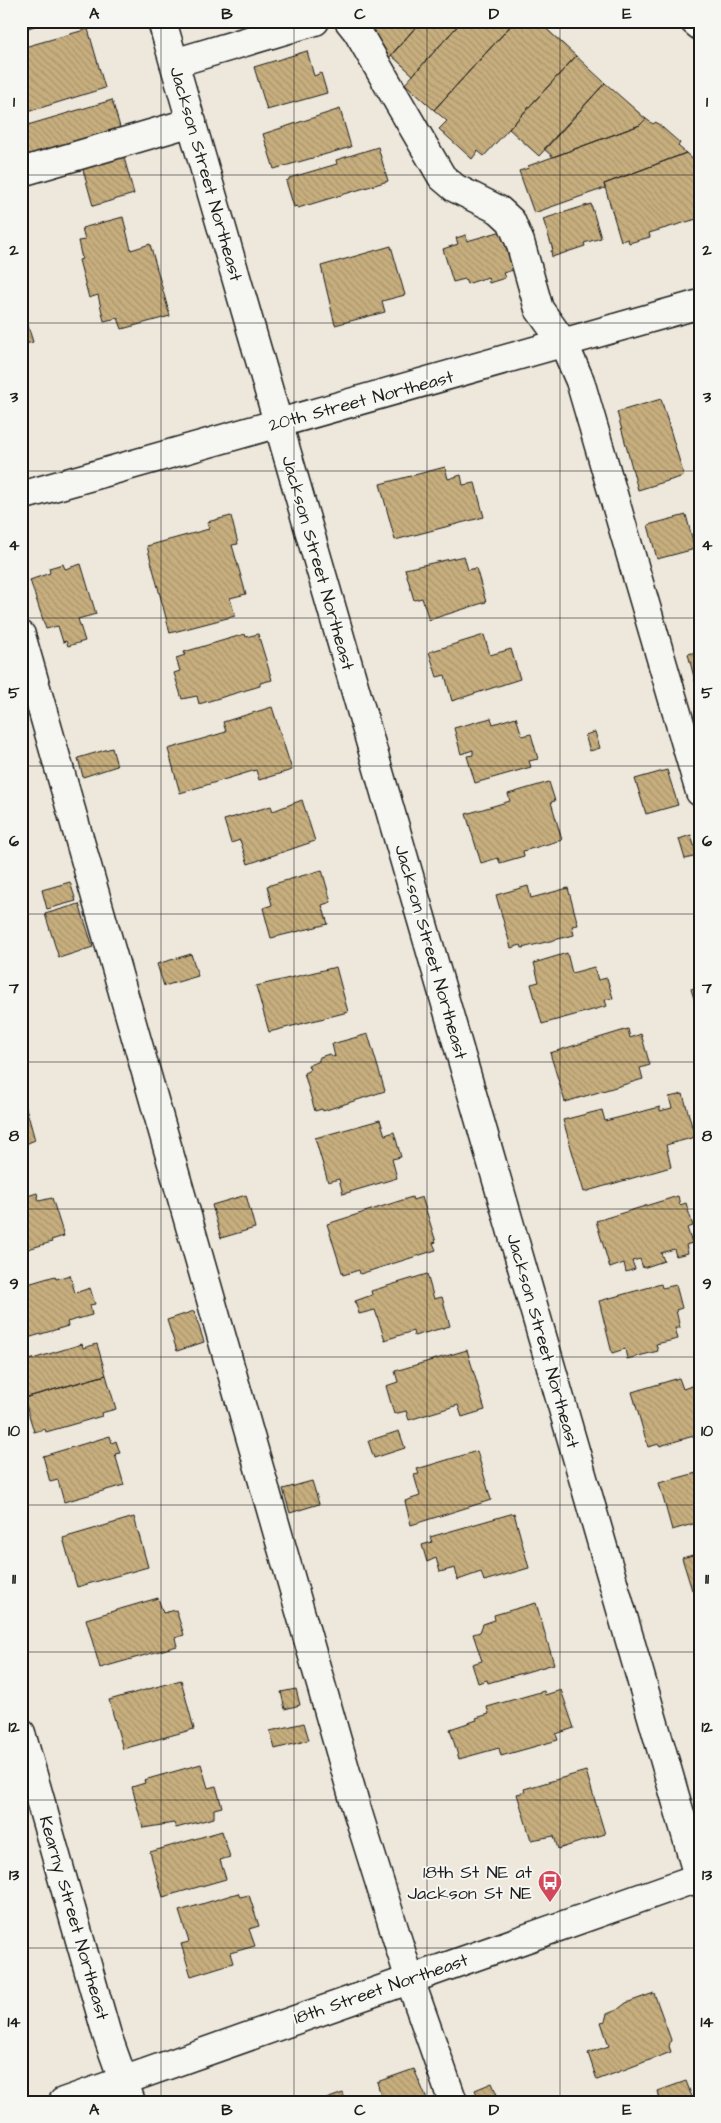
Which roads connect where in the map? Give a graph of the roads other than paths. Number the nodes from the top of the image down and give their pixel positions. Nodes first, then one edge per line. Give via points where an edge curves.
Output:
1 (162, 21) edge
2 (315, 21) edge
3 (348, 21) edge
4 (694, 21) edge
5 (700, 26) edge
6 (174, 63) junction
7 (192, 122) junction
8 (21, 172) edge
9 (700, 304) edge
10 (564, 344) junction
11 (279, 424) junction
12 (21, 496) edge
13 (21, 635) edge
14 (700, 792) edge
15 (21, 1733) edge
16 (699, 1879) edge
17 (410, 1980) junction
18 (127, 2091) edge
19 (63, 2102) edge
20 (453, 2102) edge

1 - 6 street, Jackson Street Northeast
2 - 6 street
3 - 10 street via 357,31 442,177 454,188 499,210 511,220 538,309
4 - 5 street
6 - 7 street, Jackson Street Northeast
7 - 8 street
7 - 11 street, Jackson Street Northeast
9 - 10 street, 20th Street Northeast
10 - 11 street, 20th Street Northeast
10 - 14 street via 580,381
11 - 12 street, 20th Street Northeast
11 - 16 street, Jackson Street Northeast
13 - 17 street via 356,1807
15 - 18 street, Kearny Street Northeast via 104,2026
16 - 17 street, 18th Street Northeast
17 - 18 street, 18th Street Northeast
17 - 20 street
18 - 19 street, 18th Street Northeast

